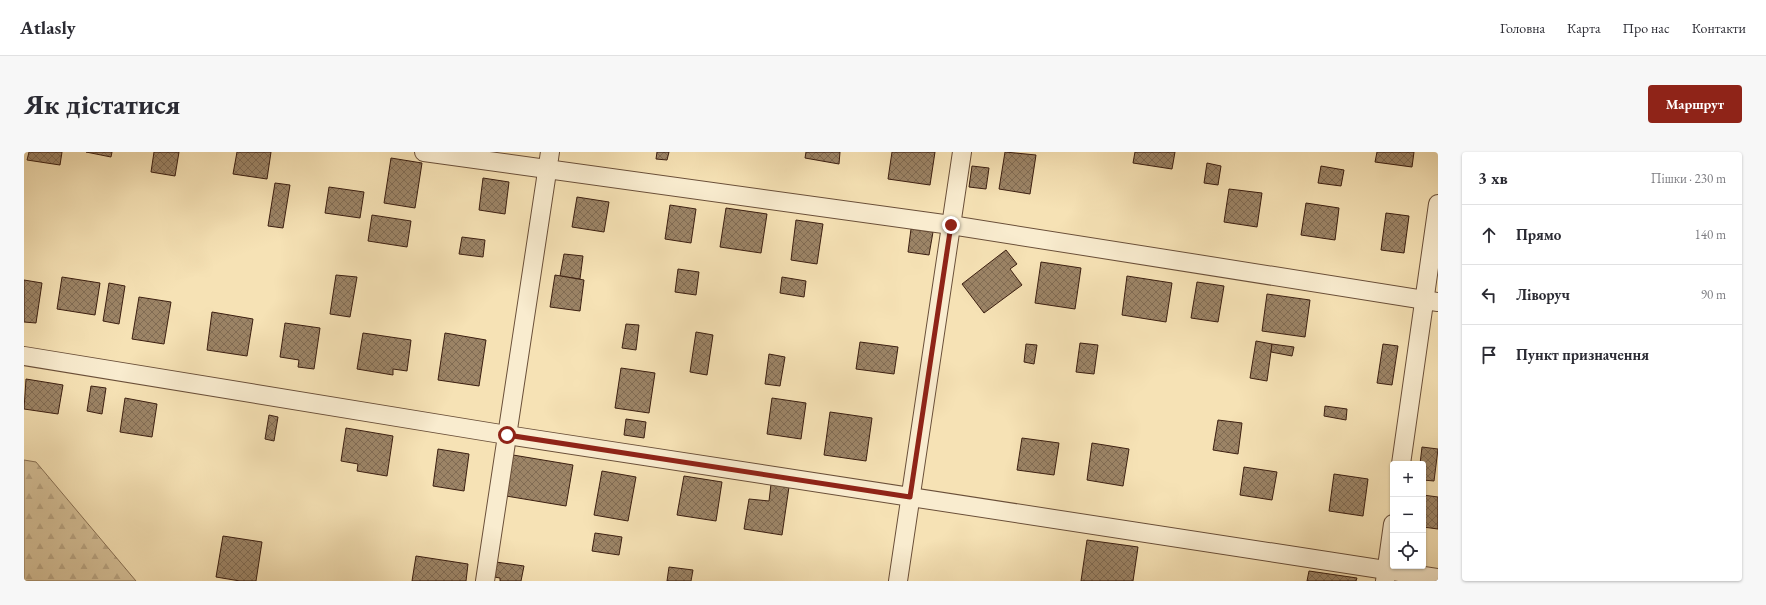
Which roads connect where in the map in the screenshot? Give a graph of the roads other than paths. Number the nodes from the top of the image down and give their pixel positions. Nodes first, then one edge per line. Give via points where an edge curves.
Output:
1 (424, 152) edge
2 (550, 152) edge
3 (962, 152) edge
4 (548, 170) junction
5 (1438, 204) edge
6 (951, 225) junction
7 (1431, 301) edge
8 (24, 356) edge
9 (507, 435) junction
10 (1402, 461) edge
11 (910, 497) junction
12 (1392, 533) edge
13 (1386, 576) edge
14 (1438, 578) edge
15 (485, 581) edge
16 (898, 581) edge

1 - 4 street
2 - 4 street
3 - 6 street
4 - 6 street
4 - 9 street
5 - 7 street
6 - 7 street
6 - 11 street
7 - 10 street
8 - 9 street
9 - 11 street
9 - 15 street
11 - 13 street
11 - 16 street
12 - 13 street
13 - 14 street

